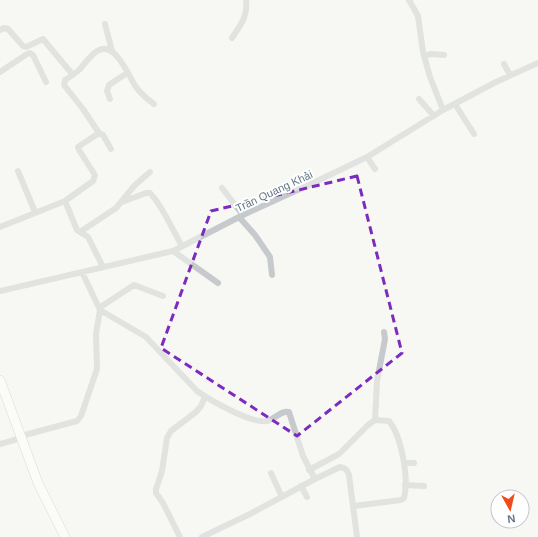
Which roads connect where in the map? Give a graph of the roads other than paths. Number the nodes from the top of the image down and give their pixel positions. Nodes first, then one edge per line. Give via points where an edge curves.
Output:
1 (246, 0) edge
2 (409, 0) edge
3 (105, 24) dead end
4 (0, 30) edge
5 (232, 38) dead end
6 (112, 51) junction
7 (444, 55) dead end
8 (424, 56) junction
9 (538, 63) edge
10 (504, 64) dead end
11 (0, 72) edge
12 (127, 73) junction
13 (73, 75) junction
14 (510, 75) junction
15 (46, 82) dead end
16 (110, 99) dead end
17 (419, 99) dead end
18 (154, 104) dead end
19 (455, 104) junction
20 (443, 110) junction
21 (434, 116) junction
22 (99, 133) junction
23 (474, 134) dead end
24 (111, 149) dead end
25 (367, 157) junction
26 (375, 169) dead end
27 (18, 172) dead end
28 (150, 172) dead end
29 (222, 188) dead end
30 (65, 201) junction
31 (122, 202) junction
32 (35, 212) junction
33 (241, 216) junction
34 (0, 227) edge
35 (80, 232) junction
36 (182, 246) junction
37 (173, 250) junction
38 (103, 267) junction
39 (82, 272) junction
40 (272, 275) dead end
41 (218, 284) dead end
42 (0, 291) edge
43 (163, 296) dead end
44 (100, 309) junction
45 (384, 332) dead end
46 (0, 380) edge
47 (205, 397) junction
48 (375, 420) junction
49 (21, 437) junction
50 (0, 444) edge
51 (404, 463) junction
52 (414, 463) dead end
53 (309, 470) junction
54 (271, 473) dead end
55 (315, 479) junction
56 (301, 486) junction
57 (405, 486) junction
58 (424, 486) dead end
59 (282, 497) junction
60 (307, 497) dead end
61 (354, 506) junction
62 (214, 534) edge
63 (65, 537) edge
64 (180, 537) edge
65 (202, 537) edge
66 (357, 537) edge

1 - 5 street via 247,13
2 - 8 street via 418,16
3 - 6 street
4 - 13 street via 8,29 23,46 43,39
6 - 12 street
6 - 13 street via 106,49 95,53
7 - 8 street
8 - 20 street via 431,82
9 - 14 street, Trần Quang Khải
10 - 14 street
11 - 15 street via 30,53
12 - 16 street via 109,85 107,90
12 - 18 street via 140,92
13 - 22 street via 65,80 64,85
14 - 19 street, Trần Quang Khải
17 - 21 street
19 - 20 street, Trần Quang Khải
19 - 23 street
20 - 21 street, Trần Quang Khải
21 - 25 street, Trần Quang Khải
22 - 24 street
22 - 30 street via 78,147 95,178
25 - 26 street
25 - 33 street, Trần Quang Khải
27 - 32 street
28 - 31 street via 135,185
29 - 33 street
30 - 32 street
30 - 35 street
31 - 35 street
31 - 36 street via 150,193
32 - 34 street
33 - 36 street, Trần Quang Khải
33 - 40 street via 270,258
35 - 38 street via 88,237
36 - 37 street, Trần Quang Khải
37 - 38 street, Trần Quang Khải
37 - 41 street
38 - 39 street, Trần Quang Khải
39 - 42 street, Trần Quang Khải
39 - 44 street
43 - 44 street via 134,285
44 - 47 street via 146,337
44 - 49 street via 96,334 97,369 80,418
45 - 48 street
46 - 49 highway
47 - 53 street via 234,412 261,421 271,420 288,411
47 - 64 street via 196,412 171,431 166,438 162,471 156,489
48 - 51 street via 386,420 392,424 401,446
48 - 53 street via 339,454
49 - 50 street
49 - 63 highway via 38,483
51 - 52 street
51 - 57 street
53 - 55 street
54 - 59 street
55 - 56 street
55 - 61 street via 336,469 348,470
56 - 59 street
56 - 60 street
57 - 58 street
57 - 61 street via 403,499
59 - 62 street
61 - 66 street
62 - 65 street

